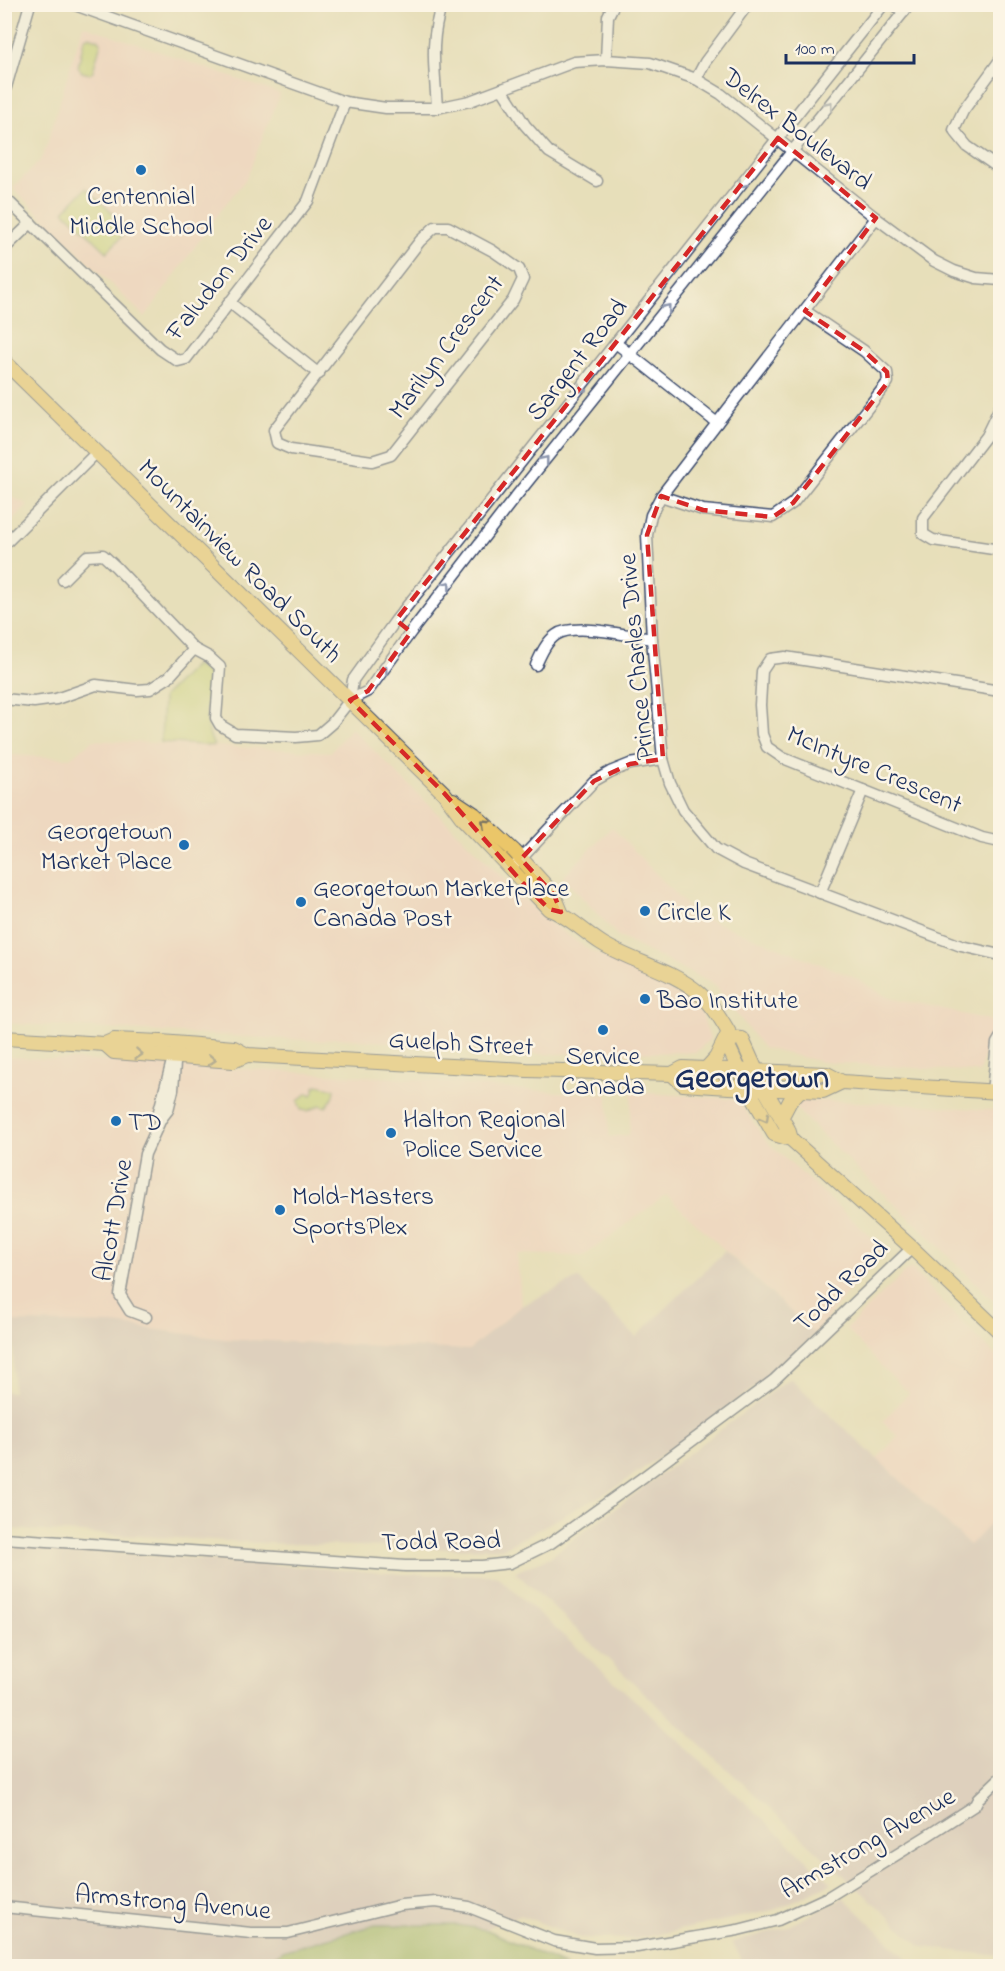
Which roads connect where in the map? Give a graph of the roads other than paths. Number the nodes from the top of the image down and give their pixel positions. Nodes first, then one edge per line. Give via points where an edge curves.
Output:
1 (30, 4) edge
2 (72, 4) edge
3 (442, 4) edge
4 (614, 4) edge
5 (748, 4) edge
6 (884, 4) edge
7 (893, 4) edge
8 (907, 8) edge
9 (106, 10) edge
10 (606, 60) junction
11 (1000, 60) edge
12 (696, 79) junction
13 (502, 89) junction
14 (4, 94) edge
15 (345, 102) junction
16 (437, 108) junction
17 (778, 138) junction
18 (793, 151) junction
19 (1000, 169) edge
20 (597, 181) dead end
21 (4, 196) edge
22 (876, 218) junction
23 (31, 223) junction
24 (692, 248) junction
25 (4, 249) edge
26 (707, 258) junction
27 (1000, 280) edge
28 (229, 302) junction
29 (805, 311) junction
30 (617, 344) junction
31 (630, 354) junction
32 (4, 361) edge
33 (319, 374) junction
34 (1000, 407) edge
35 (717, 423) junction
36 (97, 452) junction
37 (661, 496) junction
38 (495, 497) junction
39 (508, 505) junction
40 (4, 545) edge
41 (1000, 550) edge
42 (63, 580) dead end
43 (396, 620) junction
44 (411, 632) junction
45 (652, 639) junction
46 (194, 649) junction
47 (536, 665) dead end
48 (1000, 691) edge
49 (4, 699) edge
50 (350, 700) junction
51 (663, 759) junction
52 (863, 790) junction
53 (444, 793) junction
54 (1000, 842) edge
55 (521, 859) junction
56 (511, 870) junction
57 (820, 893) junction
58 (561, 912) junction
59 (1000, 955) edge
60 (731, 1035) junction
61 (4, 1038) edge
62 (1000, 1038) edge
63 (176, 1051) junction
64 (706, 1069) junction
65 (739, 1071) junction
66 (756, 1071) junction
67 (672, 1074) junction
68 (842, 1082) junction
69 (747, 1087) junction
70 (764, 1088) junction
71 (801, 1089) junction
72 (996, 1092) edge
73 (781, 1118) junction
74 (791, 1139) junction
75 (912, 1248) junction
76 (146, 1317) dead end
77 (1000, 1332) edge
78 (4, 1538) edge
79 (1000, 1778) edge
80 (4, 1907) edge

1 - 14 street
2 - 9 street, Delrex Boulevard
3 - 16 street via 433,46
4 - 10 street via 608,16
5 - 12 street
6 - 17 street, Sargent Road
7 - 8 street, Sargent Road
18 -> 8 street, Sargent Road
9 - 15 street, Delrex Boulevard
10 - 12 street, Delrex Boulevard via 650,63
10 - 13 street, Delrex Boulevard via 574,62
11 - 19 street via 954,130 967,146
12 - 17 street, Delrex Boulevard via 722,94
13 - 16 street, Delrex Boulevard
13 - 20 street via 525,125 549,152
15 - 16 street, Delrex Boulevard via 386,108
15 - 28 street, Faludon Drive via 308,201
17 - 18 street, Delrex Boulevard
17 -> 24 street, Sargent Road
18 - 22 street, Delrex Boulevard
18 - 26 street, Sargent Road
21 - 23 street, Faludon Drive
22 - 27 street, Delrex Boulevard via 934,261 975,278
22 - 29 street, Prince Charles Drive
23 - 25 street
23 - 28 street, Faludon Drive via 160,349 178,361 186,358
24 - 26 street
24 - 30 street, Sargent Road
31 -> 26 street, Sargent Road
28 - 33 street
29 - 35 street, Prince Charles Drive
29 - 37 street via 864,351 886,372 888,382 793,503 773,517 703,510
30 - 31 street
30 -> 38 street, Sargent Road
31 - 35 street
39 -> 31 street, Sargent Road
32 - 36 main road, Mountainview Road South
33 - 33 street, Marilyn Crescent via 274,430 277,443 291,449 372,461 391,455 513,300 523,279 519,269 448,227 435,227 420,241
34 - 41 street via 986,436 923,518 923,534 933,540
35 - 37 street, Prince Charles Drive
36 - 40 street
36 - 50 main road, Mountainview Road South
37 - 45 street, Prince Charles Drive via 647,535
38 - 39 street
38 - 43 street, Sargent Road
44 -> 39 street, Sargent Road
42 - 46 street via 87,556 103,555
43 - 44 street
43 - 50 street, Sargent Road via 353,680
50 -> 44 street, Sargent Road via 368,692
45 - 47 street via 566,630 546,645
45 - 51 street, Prince Charles Drive
46 - 49 street via 169,677 150,689 96,685 56,699
46 - 50 street via 220,667 216,718 235,734 318,735
48 - 52 street, McIntyre Crescent via 785,657 770,659 762,671 760,705 767,747 783,758
50 - 53 main road, Mountainview Road South
51 - 55 street via 630,764 594,781
51 - 57 street, Prince Charles Drive via 683,810 716,849
52 - 54 street, McIntyre Crescent
52 - 57 street
55 -> 53 main road, Mountainview Road South via 474,814
53 - 56 main road, Mountainview Road South
55 - 56 street
55 - 58 main road, Mountainview Road South via 554,895
56 - 58 main road, Mountainview Road South via 549,909
57 - 59 street, Prince Charles Drive via 962,946
58 - 60 main road, Mountainview Road South via 606,946 682,981 712,1007
60 - 64 main road
60 - 65 main road, Mountainview Road South via 728,1046
60 - 66 main road, Mountainview Road South via 742,1039
61 - 63 main road, Guelph Street via 105,1044 114,1052
62 - 72 street
63 - 67 main road, Guelph Street via 233,1061 247,1054
63 - 76 street, Alcott Drive via 168,1110 146,1154 120,1295 130,1311
64 - 65 main road, Guelph Street
64 - 67 main road, Guelph Street via 683,1068
65 - 66 main road, Guelph Street
65 - 69 main road
66 - 68 main road, Guelph Street via 827,1074
66 - 70 main road
67 - 69 main road, Guelph Street via 682,1084
68 - 71 main road, Guelph Street via 823,1091
68 - 72 main road, Guelph Street
69 - 70 main road, Guelph Street
69 -> 74 main road via 774,1134
70 - 71 main road, Guelph Street
70 - 73 main road
71 - 73 main road
73 - 74 main road
74 - 75 main road
75 - 77 main road
75 - 78 street, Todd Road via 774,1380 551,1543 510,1563 405,1566
79 - 80 street, Armstrong Avenue via 975,1804 828,1897 778,1920 637,1947 595,1948 554,1941 469,1907 436,1902 401,1905 288,1933 252,1933

